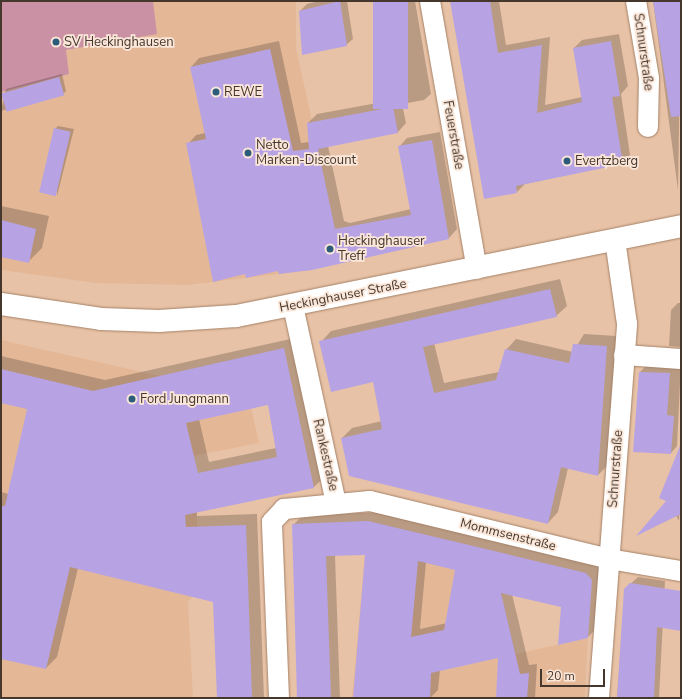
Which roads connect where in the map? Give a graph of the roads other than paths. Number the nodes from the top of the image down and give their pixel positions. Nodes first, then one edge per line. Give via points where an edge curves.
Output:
1 (430, 1) edge
2 (636, 1) edge
3 (648, 127) dead end
4 (681, 226) edge
5 (615, 240) junction
6 (477, 268) junction
7 (1, 304) edge
8 (293, 306) junction
9 (624, 355) junction
10 (681, 359) edge
11 (336, 503) junction
12 (609, 559) junction
13 (681, 570) edge
14 (279, 698) edge
15 (599, 698) edge

1 - 6 street, Feuerstraße
2 - 3 street, Schnurstraße via 649,78
4 - 5 main road, Heckinghauser Straße
5 - 6 main road, Heckinghauser Straße
5 - 9 street, Schnurstraße via 627,324
6 - 8 main road, Heckinghauser Straße
7 - 8 main road, Heckinghauser Straße via 52,314 159,321 236,316
8 - 11 street, Rankestraße
9 - 10 street
9 - 12 street, Schnurstraße
11 - 12 street, Mommsenstraße via 370,501
11 - 14 street, Rankestraße via 284,509 272,522
12 - 13 street, Mommsenstraße
12 - 15 street, Schnurstraße

